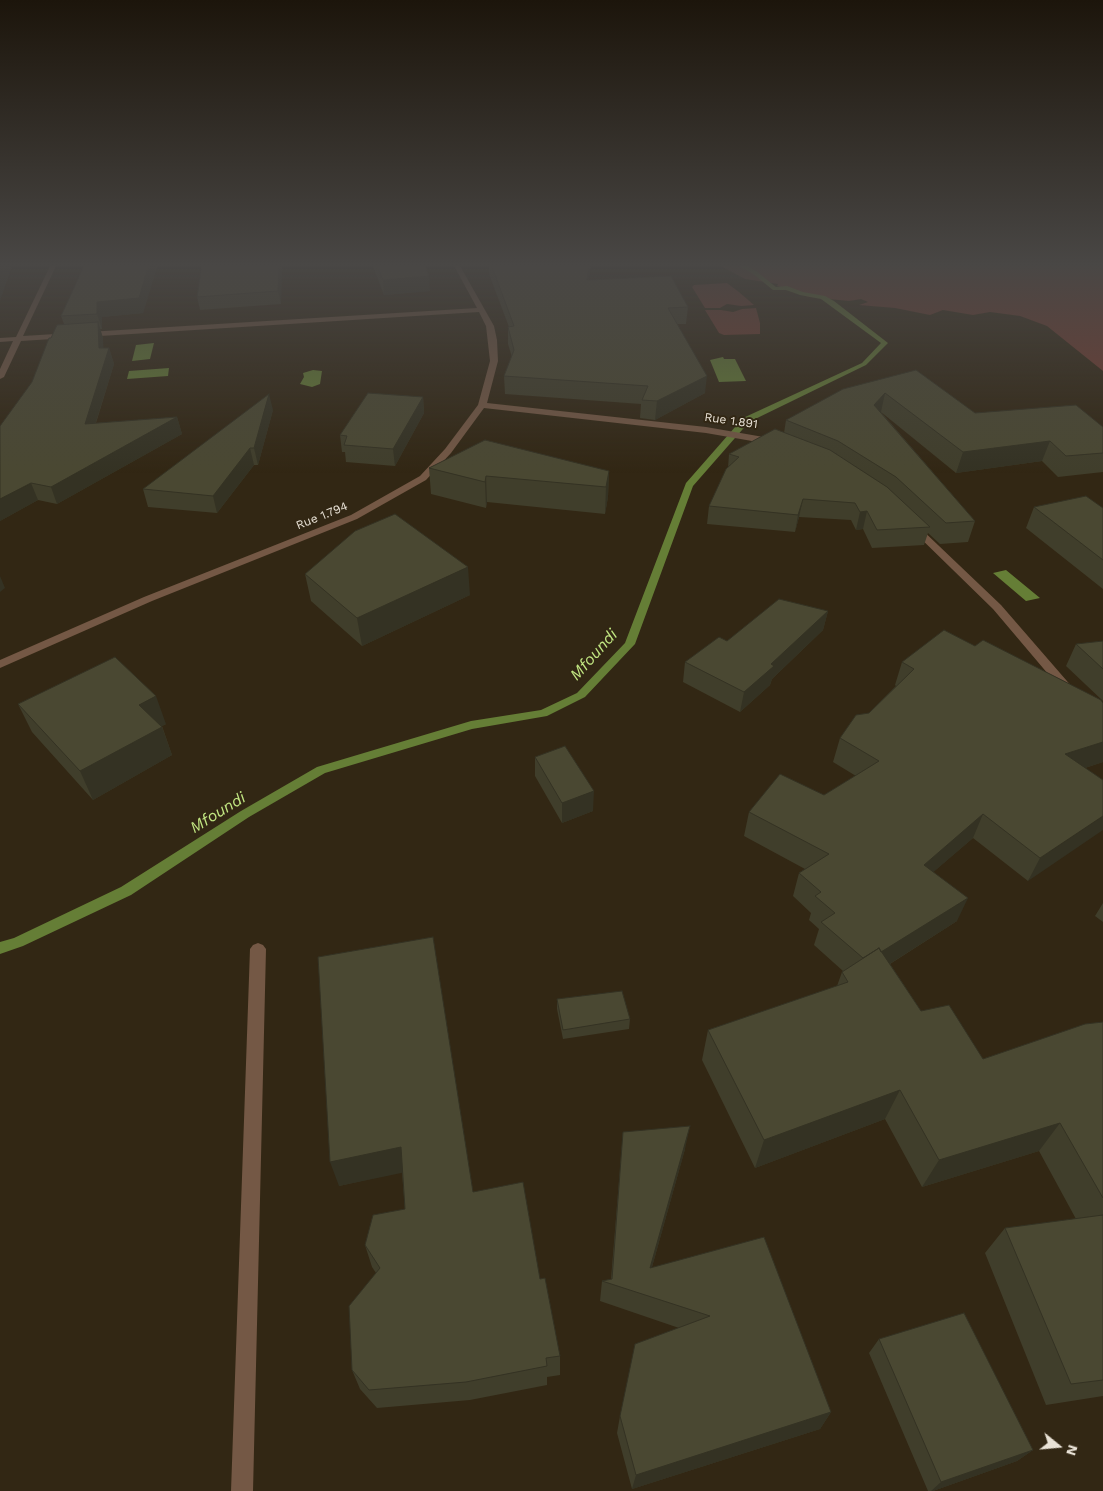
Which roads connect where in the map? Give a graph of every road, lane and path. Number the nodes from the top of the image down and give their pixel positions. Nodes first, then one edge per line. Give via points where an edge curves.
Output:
1 (21, 334) edge
2 (105, 334) edge
3 (491, 334) edge
4 (18, 339) junction
5 (0, 340) edge
6 (0, 377) edge
7 (482, 405) junction
8 (782, 444) edge
9 (908, 521) edge
10 (0, 664) edge
11 (1078, 701) edge
12 (258, 949) dead end
13 (242, 1491) edge

1 - 4 street
2 - 4 street
3 - 7 street, Rue 1.794 via 494,361
4 - 5 street
4 - 6 street
7 - 8 street, Rue 1.891 via 706,430
7 - 10 street, Rue 1.794 via 423,478 354,517 148,599
9 - 11 street via 997,607
12 - 13 street

